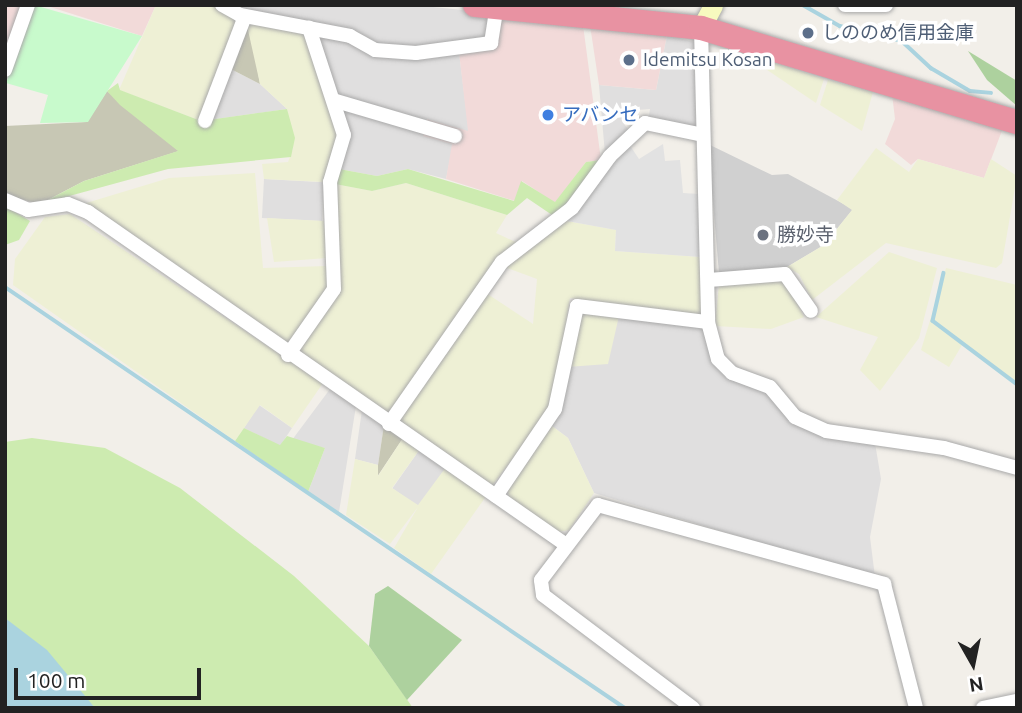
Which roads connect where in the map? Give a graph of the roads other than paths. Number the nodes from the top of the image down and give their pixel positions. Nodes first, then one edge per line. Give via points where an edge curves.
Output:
1 (28, 5) edge
2 (222, 5) edge
3 (713, 5) edge
4 (845, 5) edge
5 (886, 5) edge
6 (486, 6) edge
7 (245, 16) junction
8 (310, 28) junction
9 (701, 28) junction
10 (5, 71) edge
11 (337, 101) junction
12 (205, 121) dead end
13 (1017, 122) edge
14 (703, 135) junction
15 (455, 136) dead end
16 (5, 200) edge
17 (709, 280) junction
18 (811, 311) dead end
19 (708, 322) junction
20 (288, 355) junction
21 (390, 424) junction
22 (1017, 468) edge
23 (496, 496) junction
24 (565, 544) junction
25 (1017, 701) edge
26 (694, 708) edge
27 (916, 708) edge
28 (983, 708) edge

1 - 10 street
2 - 7 street
3 - 9 main road
4 - 5 street
6 - 8 street via 491,43 416,53 375,50 350,36
6 - 9 highway
7 - 8 street
7 - 12 street
8 - 11 street
9 - 13 highway
9 - 14 street
11 - 15 street
11 - 20 street via 344,135 330,182 334,289
14 - 17 street
14 - 21 street via 645,123 610,156 572,208 502,262
16 - 20 street via 28,210 68,204 88,212
17 - 18 street via 785,274
17 - 19 street
19 - 22 street via 724,367 770,387 803,422 851,438 915,442
19 - 23 street via 577,306 555,409
20 - 21 street
21 - 23 street
23 - 24 street
24 - 26 street via 541,580 543,595
24 - 27 street via 590,510 611,505 877,580 887,587
25 - 28 street

